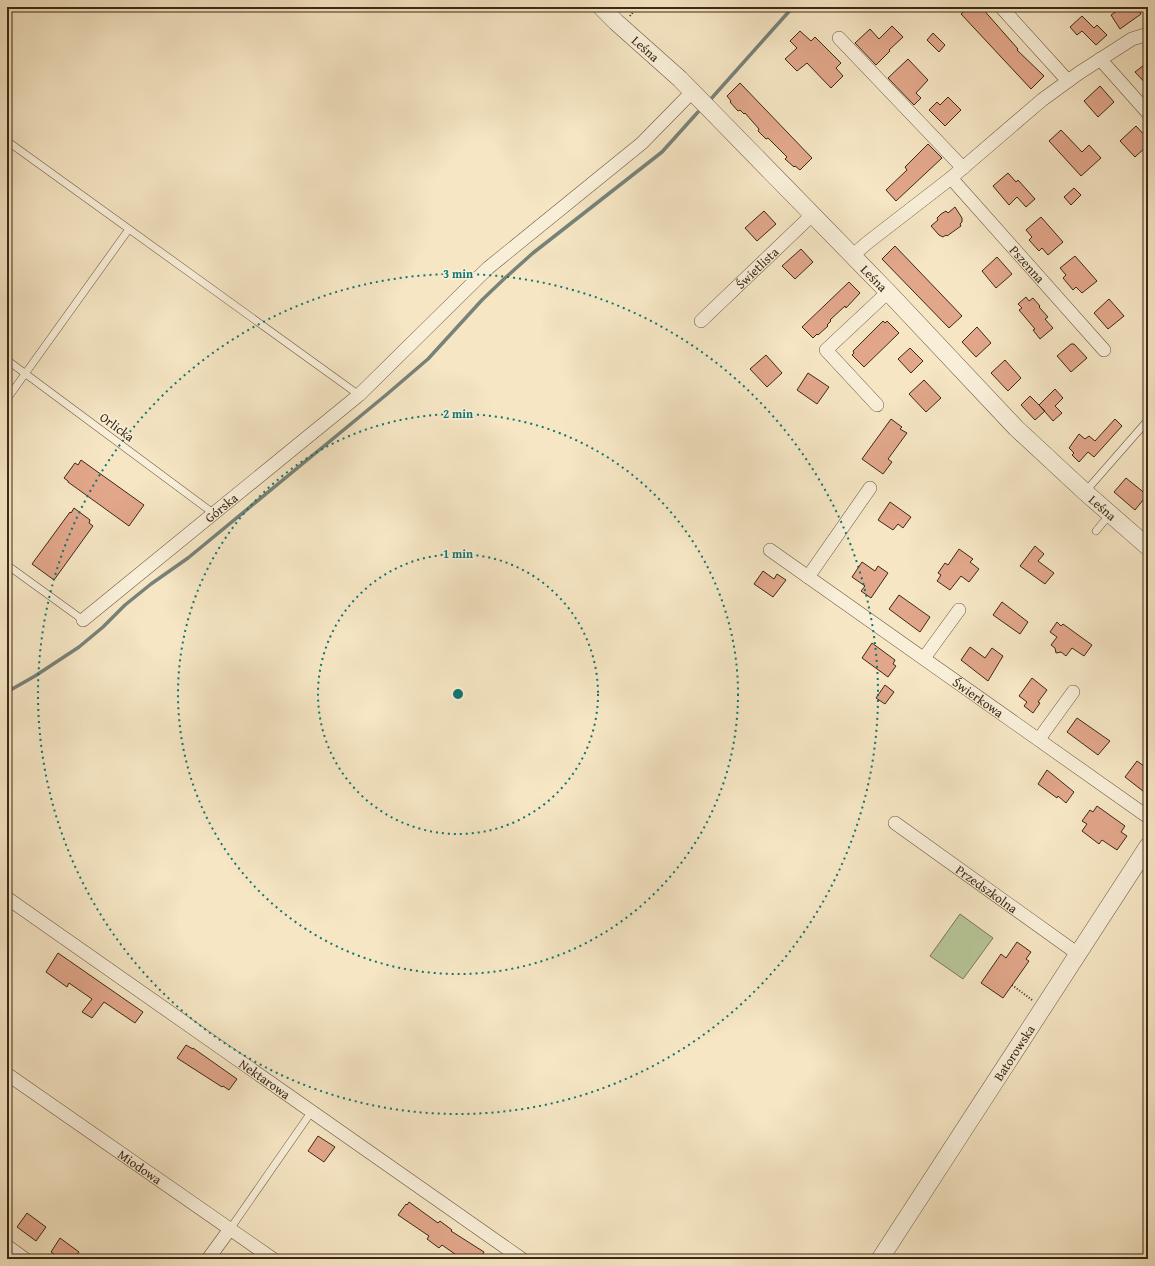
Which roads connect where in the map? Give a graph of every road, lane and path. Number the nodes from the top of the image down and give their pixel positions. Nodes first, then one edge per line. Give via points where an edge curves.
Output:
1 (601, 7) edge
2 (1001, 7) edge
3 (1148, 34) edge
4 (839, 38) dead end
5 (1100, 59) junction
6 (1068, 81) junction
7 (692, 92) junction
8 (1148, 113) edge
9 (7, 141) edge
10 (963, 168) junction
11 (951, 178) junction
12 (812, 215) junction
13 (129, 229) junction
14 (852, 256) junction
15 (888, 292) junction
16 (701, 320) dead end
17 (1104, 350) dead end
18 (7, 360) edge
19 (25, 374) junction
20 (359, 395) junction
21 (7, 399) edge
22 (877, 405) dead end
23 (1148, 420) edge
24 (870, 488) dead end
25 (1084, 492) junction
26 (213, 513) junction
27 (1110, 514) junction
28 (1096, 531) dead end
29 (1148, 547) edge
30 (770, 550) dead end
31 (7, 565) edge
32 (808, 577) junction
33 (960, 610) dead end
34 (83, 620) joint
35 (924, 658) junction
36 (1073, 692) dead end
37 (1039, 739) junction
38 (1148, 816) edge
39 (895, 823) dead end
40 (1148, 846) edge
41 (7, 898) edge
42 (1078, 954) junction
43 (1012, 986) dead end
44 (1035, 1002) dead end
45 (7, 1074) edge
46 (312, 1111) junction
47 (230, 1228) junction
48 (7, 1246) edge
49 (26, 1259) edge
50 (208, 1259) edge
51 (274, 1259) edge
52 (522, 1259) edge
53 (880, 1259) edge

1 - 7 street, Leśna
2 - 6 street
3 - 5 street via 1132,39
4 - 10 street
5 - 6 street
5 - 8 street
6 - 10 street
7 - 12 street, Leśna
7 - 20 street, Górska via 642,143 488,268
9 - 13 lane
10 - 11 street
11 - 14 street
11 - 17 street, Pszenna
12 - 14 street, Leśna
12 - 16 street, Świetlista
13 - 19 lane
13 - 20 lane
14 - 15 street, Leśna
15 - 22 street via 826,350
15 - 25 street, Leśna via 1016,428
18 - 19 lane, Orlicka
19 - 21 lane
19 - 26 lane, Orlicka
20 - 26 street, Górska
23 - 25 lane
24 - 32 street
25 - 27 street, Leśna
26 - 34 street, Górska
27 - 28 lane
27 - 29 street, Leśna
30 - 32 street, Świerkowa
31 - 34 lane
32 - 35 street, Świerkowa
33 - 35 street
35 - 37 street, Świerkowa
36 - 37 street
37 - 38 street, Świerkowa
39 - 42 street, Przedszkolna
40 - 42 street, Batorowska
41 - 46 street, Nektarowa
42 - 53 street, Batorowska
43 - 44 path
45 - 47 street, Miodowa
46 - 47 lane
46 - 52 street, Nektarowa
47 - 50 street
47 - 51 street, Miodowa
48 - 49 street

